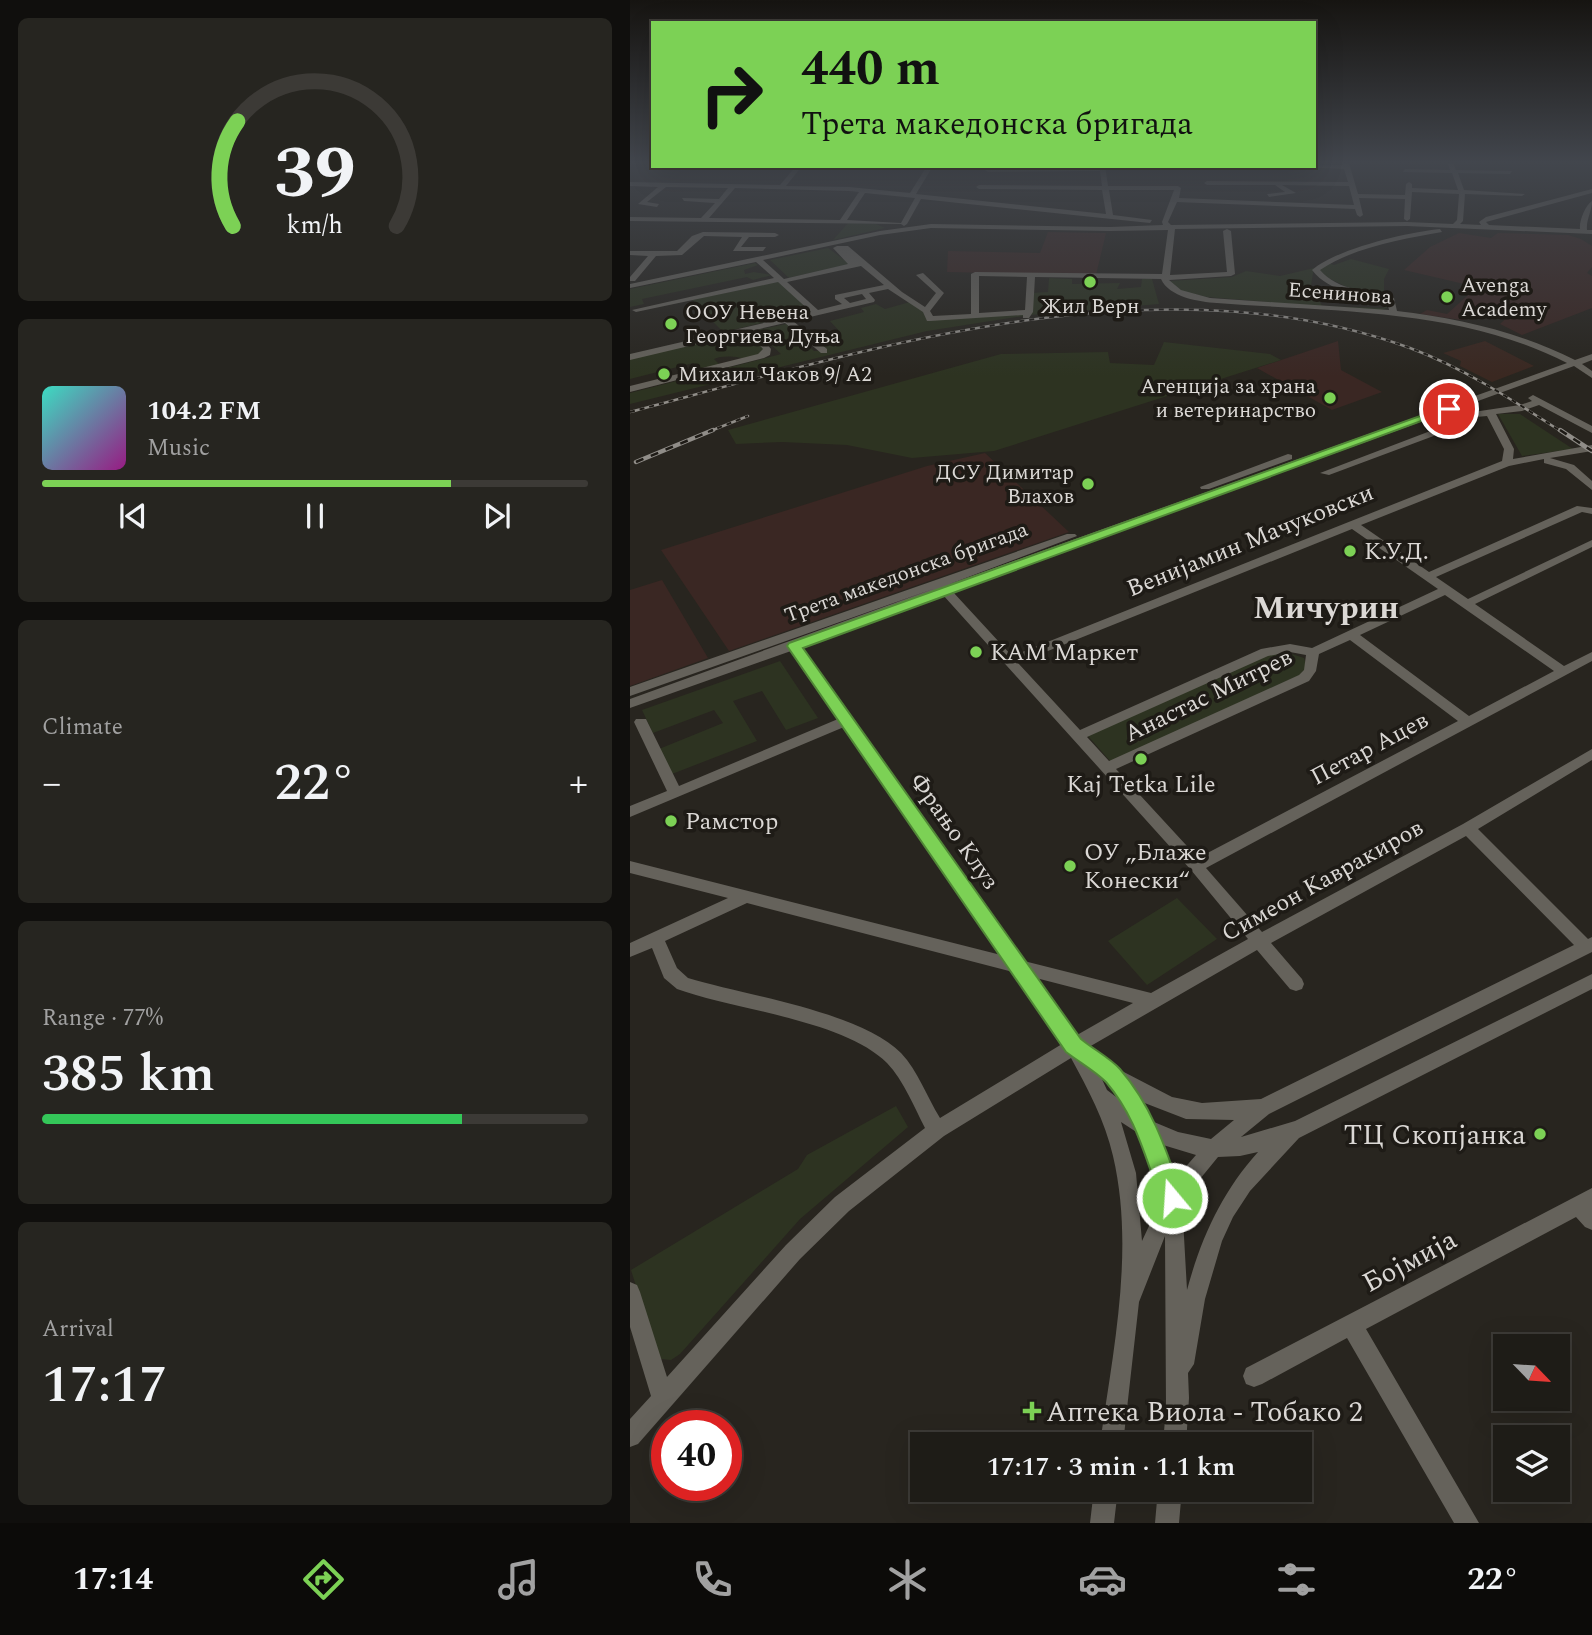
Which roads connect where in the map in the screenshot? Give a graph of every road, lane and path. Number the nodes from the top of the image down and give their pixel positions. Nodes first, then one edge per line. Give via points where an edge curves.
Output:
1 (703, 234) edge
2 (706, 234) edge
3 (875, 234) edge
4 (1160, 234) edge
5 (1227, 234) edge
6 (1423, 234) edge
7 (1576, 234) edge
8 (747, 235) junction
9 (775, 235) dead end
10 (1592, 241) edge
11 (763, 249) dead end
12 (630, 253) edge
13 (654, 254) junction
14 (757, 259) junction
15 (864, 263) junction
16 (854, 266) junction
17 (920, 275) dead end
18 (1031, 276) junction
19 (1164, 276) junction
20 (781, 280) junction
21 (631, 283) edge
22 (890, 286) junction
23 (864, 291) junction
24 (848, 305) junction
25 (636, 310) dead end
26 (817, 313) junction
27 (1394, 314) junction
28 (928, 315) junction
29 (975, 315) junction
30 (787, 320) junction
31 (750, 329) junction
32 (824, 351) dead end
33 (1592, 351) edge
34 (630, 357) edge
35 (1592, 357) edge
36 (1571, 361) junction
37 (1550, 372) junction
38 (1592, 377) edge
39 (630, 389) edge
40 (1445, 410) junction
41 (1489, 411) junction
42 (1460, 417) junction
43 (1592, 430) edge
44 (1592, 448) edge
45 (1523, 460) junction
46 (1507, 463) junction
47 (1325, 473) dead end
48 (1592, 486) edge
49 (1586, 510) edge
50 (1352, 524) junction
51 (1592, 543) edge
52 (1429, 576) junction
53 (942, 587) junction
54 (1448, 589) junction
55 (1469, 603) junction
56 (1352, 635) junction
57 (794, 646) junction
58 (1313, 652) junction
59 (1592, 656) edge
60 (1010, 661) junction
61 (1563, 671) junction
62 (630, 692) edge
63 (630, 704) edge
64 (846, 720) junction
65 (641, 722) dead end
66 (1468, 722) junction
67 (1078, 736) junction
68 (1592, 754) edge
69 (1107, 768) junction
70 (675, 792) junction
71 (630, 812) edge
72 (1468, 828) junction
73 (1196, 866) junction
74 (630, 867) edge
75 (748, 896) junction
76 (656, 938) junction
77 (1262, 941) junction
78 (1589, 945) edge
79 (630, 950) edge
80 (1018, 966) junction
81 (1592, 981) edge
82 (1296, 984) dead end
83 (1154, 1001) junction
84 (1074, 1046) junction
85 (1112, 1074) junction
86 (1100, 1094) junction
87 (1262, 1108) junction
88 (1299, 1129) junction
89 (937, 1130) junction
90 (1149, 1131) junction
91 (1214, 1148) junction
92 (1172, 1198) junction
93 (1588, 1207) edge
94 (630, 1292) edge
95 (1126, 1319) junction
96 (1351, 1324) junction
97 (1254, 1376) dead end
98 (663, 1399) junction
99 (1177, 1407) junction
100 (1112, 1432) edge
101 (1175, 1432) edge
102 (630, 1436) edge
103 (1104, 1502) edge
104 (1169, 1502) edge
105 (1102, 1523) edge
106 (1167, 1523) edge
107 (1467, 1523) edge

1 - 13 street via 679,253
2 - 8 street
3 - 14 street
4 - 19 street
5 - 19 street via 1231,274
6 - 27 street via 1341,257 1316,270 1355,293 1391,300
7 - 10 street
8 - 9 street
8 - 11 street via 736,249
12 - 13 street
13 - 21 street
14 - 20 street
14 - 21 street
15 - 16 street
15 - 16 street via 845,248 837,248
15 - 22 street
16 - 20 street
17 - 28 street via 940,293
18 - 19 street
18 - 29 street via 1027,314
18 - 29 street via 975,274
19 - 27 street, Есенинова via 1166,285 1174,290 1200,298
20 - 25 street
20 - 26 street
22 - 23 street
22 - 28 street
23 - 24 street via 871,300
23 - 24 street via 835,294
24 - 26 street
26 - 30 street
27 - 36 street, Есенинова via 1479,326
28 - 29 street
30 - 31 street
30 - 32 street
31 - 34 street
31 - 39 street via 767,353
33 - 36 street, Трета македонска бригада
35 - 36 street, Трета македонска бригада
36 - 37 street, Трета македонска бригада
36 - 38 street, Есенинова
36 - 53 street, Трета македонска бригада
37 - 38 street via 1572,371
37 - 40 street, Трета македонска бригада
40 - 42 street
40 - 53 street, Трета македонска бригада
41 - 42 street
41 - 43 street via 1522,408 1534,399
41 - 46 street via 1509,449
42 - 47 street via 1436,432
44 - 45 street, Венијамин Мачуковски
45 - 46 street, Венијамин Мачуковски
45 - 48 street via 1562,463
46 - 50 street, Венијамин Мачуковски
49 - 52 street
50 - 52 street
50 - 60 street, Венијамин Мачуковски
51 - 55 street
52 - 54 street
53 - 57 street, Трета македонска бригада
53 - 60 street
53 - 62 street, Трета македонска бригада
54 - 55 street
54 - 56 street, Анастас Митрев
55 - 61 street
56 - 58 street, Анастас Митрев
56 - 66 street
57 - 63 street, Трета македонска бригада
57 - 64 street, Фрањо Клуз
58 - 67 street, Анастас Митрев via 1290,648 1265,652
58 - 69 street, Анастас Митрев via 1304,678
59 - 61 street, Петар Ацев
60 - 67 street
61 - 66 street, Петар Ацев
64 - 70 street
64 - 80 street, Фрањо Клуз
65 - 70 street
66 - 73 street, Петар Ацев
67 - 69 street
68 - 72 street, Симеон Кавракиров
69 - 73 street
70 - 71 street
72 - 77 street, Симеон Кавракиров
72 - 78 street
73 - 77 street
74 - 75 street
75 - 76 street
75 - 80 street
76 - 79 street
76 - 89 street via 670,973 683,984 842,1027 871,1040 904,1069
77 - 82 street
77 - 83 street, Симеон Кавракиров
78 - 87 street
80 - 83 street
80 - 84 street, Фрањо Клуз
81 - 88 street
83 - 84 street, Симеон Кавракиров
84 - 85 street, Фрањо Клуз
84 - 86 street, Фрањо Клуз
84 - 89 street, Симеон Кавракиров
85 - 87 street via 1165,1104 1193,1113
85 - 90 street, Фрањо Клуз
86 - 90 street, Фрањо Клуз
86 - 95 street, Фрањо Клуз via 1123,1158 1130,1196
87 - 91 street
88 - 91 street via 1255,1143
88 - 99 street via 1273,1149 1237,1191 1212,1236
89 - 98 street, Симеон Кавракиров via 842,1204 793,1252
90 - 91 street, Фрањо Клуз
90 - 92 street, Фрањо Клуз
91 - 92 street
92 - 95 street via 1143,1261
92 - 99 street, Фрањо Клуз
93 - 96 street, Бојмија
94 - 98 street
95 - 100 street
96 - 97 street, Бојмија
96 - 107 street
98 - 102 street, Симеон Кавракиров
99 - 101 street
103 - 105 street
104 - 106 street

